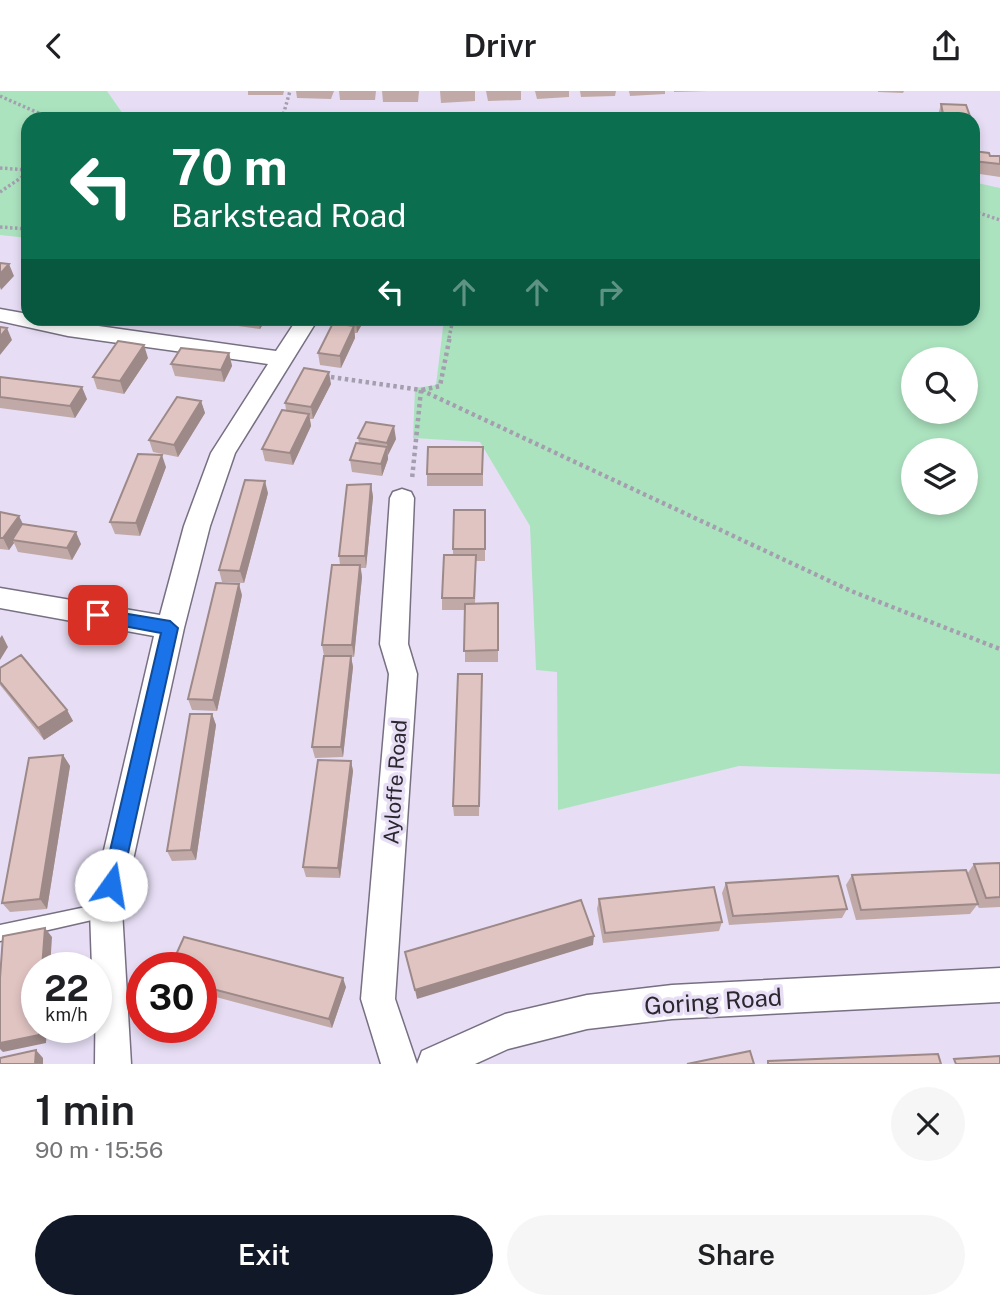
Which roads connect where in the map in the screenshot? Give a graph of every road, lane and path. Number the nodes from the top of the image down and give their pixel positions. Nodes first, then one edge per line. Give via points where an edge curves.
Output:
1 (290, 91) edge
2 (1, 94) edge
3 (40, 112) edge
4 (284, 112) edge
5 (0, 168) edge
6 (21, 171) edge
7 (21, 177) edge
8 (0, 192) edge
9 (980, 213) edge
10 (1000, 220) edge
11 (0, 227) edge
12 (21, 228) edge
13 (0, 315) edge
14 (21, 319) edge
15 (53, 326) edge
16 (303, 326) edge
17 (452, 326) edge
18 (281, 364) junction
19 (421, 390) junction
20 (402, 498) joint
21 (0, 598) edge
22 (170, 628) junction
23 (1000, 649) edge
24 (106, 910) junction
25 (0, 933) edge
26 (1000, 985) edge
27 (113, 1064) edge
28 (399, 1064) edge
29 (435, 1064) edge

1 - 4 path
2 - 3 path via 8,104
5 - 6 path
7 - 8 path
9 - 10 path
11 - 12 path
13 - 14 street
15 - 18 street
16 - 18 street
17 - 19 path via 440,386
18 - 19 path
18 - 22 street via 223,453 197,526
19 - 20 path via 410,497
19 - 23 path via 851,591
20 - 28 street, Ayloffe Road via 394,644 403,674 378,999
21 - 22 street
22 - 24 street
24 - 25 lane
24 - 27 street
26 - 29 street, Goring Road via 672,1002 587,1012 505,1032

